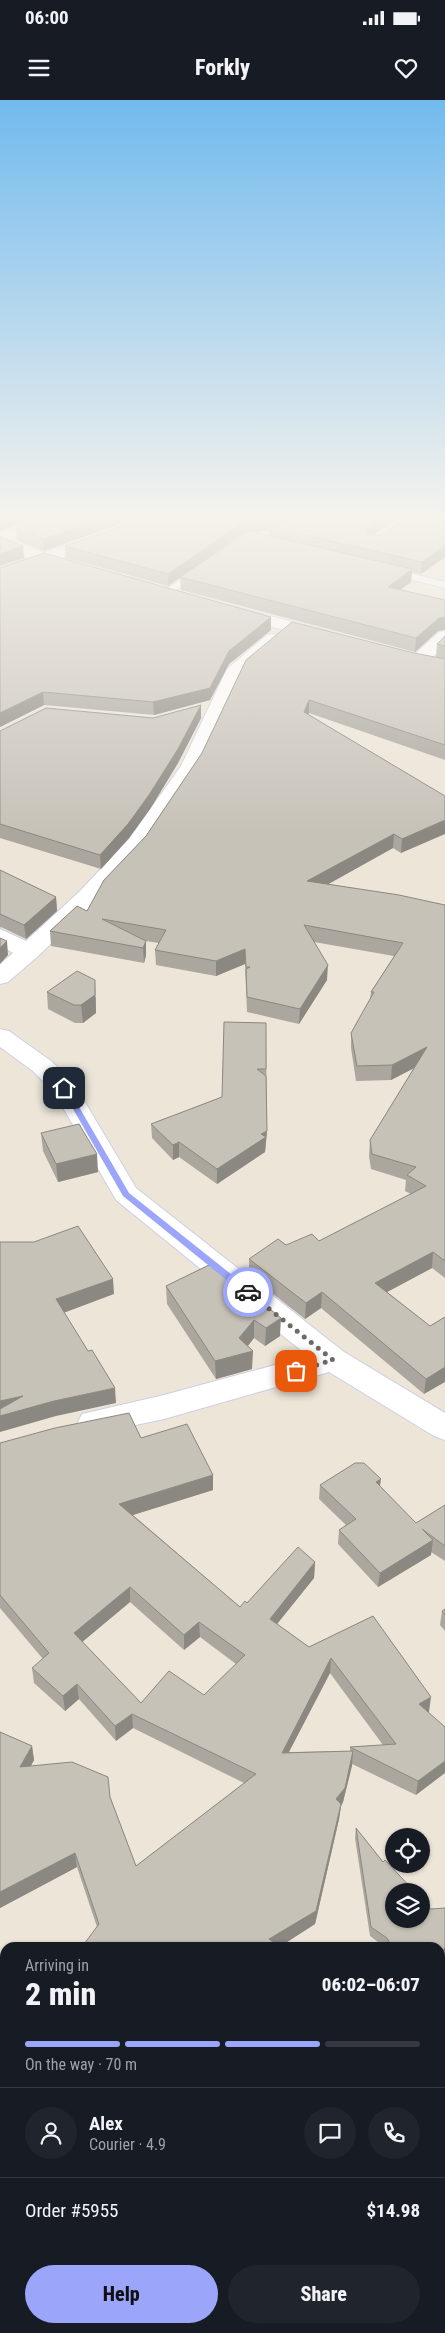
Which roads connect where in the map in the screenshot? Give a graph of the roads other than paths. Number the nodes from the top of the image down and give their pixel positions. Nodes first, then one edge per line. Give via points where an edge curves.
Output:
1 (282, 624) edge
2 (288, 626) junction
3 (445, 636) edge
4 (334, 638) edge
5 (400, 655) edge
6 (0, 936) edge
7 (29, 952) junction
8 (0, 977) edge
9 (0, 1036) edge
10 (333, 1360) junction
11 (65, 1428) edge
12 (445, 1428) edge

1 - 2 street
2 - 4 street
2 - 7 street via 236,669 208,709 191,766 137,844
3 - 5 street via 428,662
6 - 7 street
7 - 8 street
9 - 10 street via 42,1066 64,1088 126,1194
10 - 11 street via 164,1407
10 - 12 street

